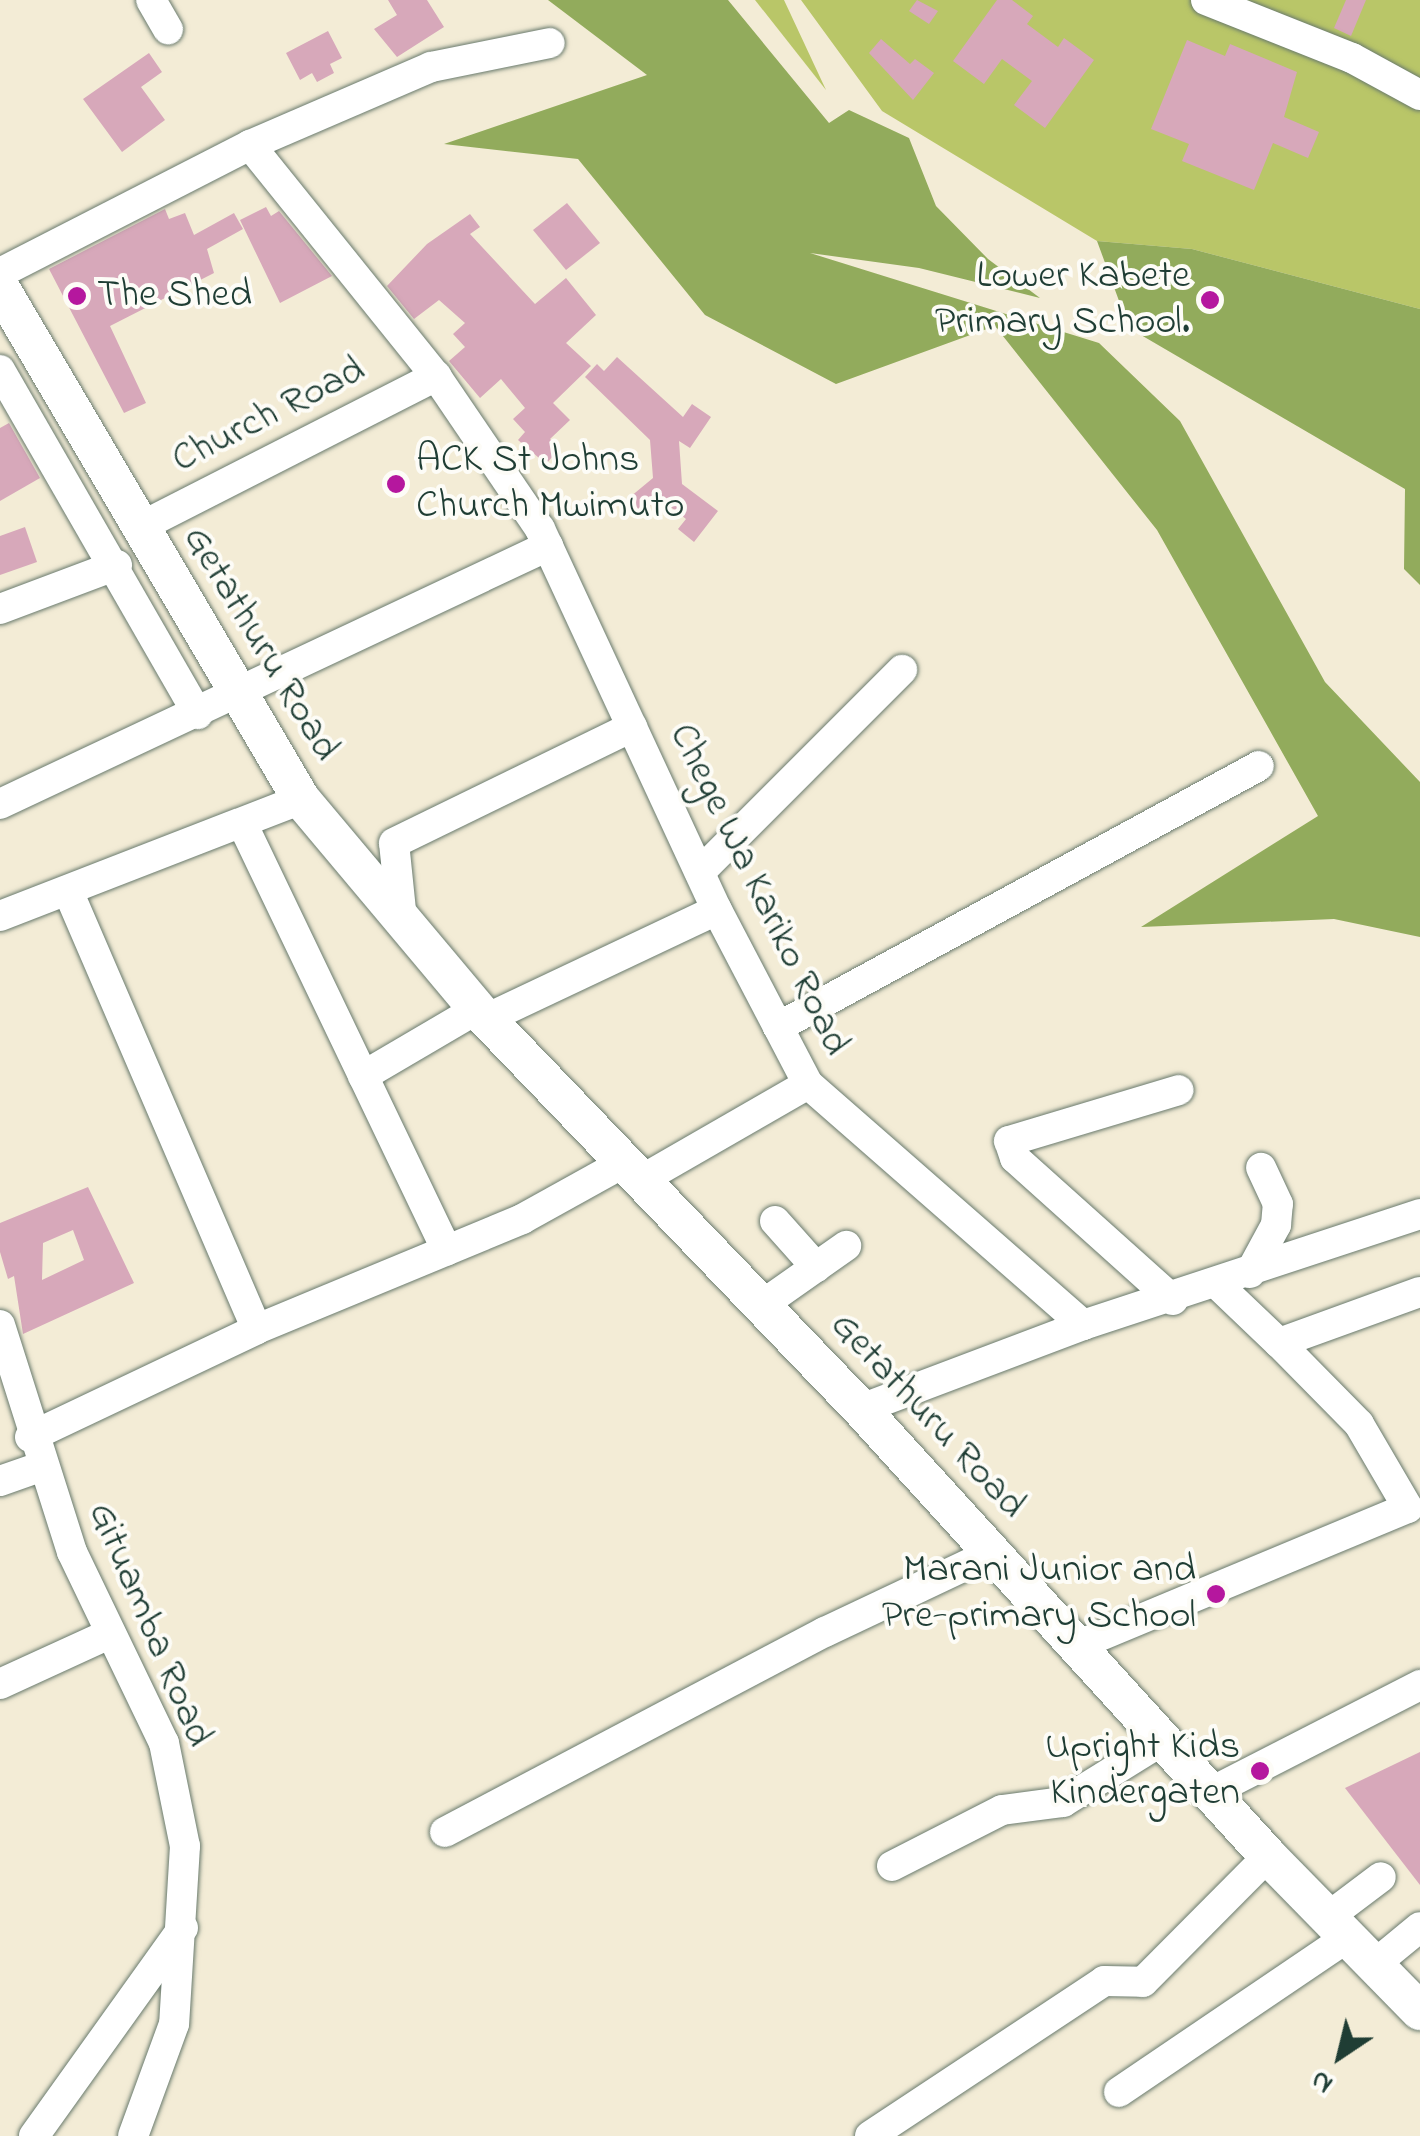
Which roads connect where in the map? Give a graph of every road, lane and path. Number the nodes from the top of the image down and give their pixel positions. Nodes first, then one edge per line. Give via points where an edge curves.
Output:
1 (151, 0) edge
2 (1206, 0) edge
3 (168, 28) dead end
4 (550, 43) dead end
5 (1420, 95) edge
6 (250, 145) junction
7 (0, 274) edge
8 (0, 287) edge
9 (0, 370) edge
10 (436, 376) junction
11 (138, 528) junction
12 (548, 546) junction
13 (117, 565) junction
14 (0, 609) edge
15 (902, 670) dead end
16 (240, 692) junction
17 (198, 714) junction
18 (632, 727) junction
19 (1259, 766) dead end
20 (301, 800) junction
21 (0, 804) edge
22 (242, 823) junction
23 (700, 872) junction
24 (68, 891) junction
25 (718, 910) junction
26 (0, 916) edge
27 (402, 920) junction
28 (481, 1014) junction
29 (778, 1028) junction
30 (363, 1076) junction
31 (808, 1084) junction
32 (1179, 1090) dead end
33 (1261, 1168) dead end
34 (634, 1170) junction
35 (1420, 1214) edge
36 (774, 1222) dead end
37 (846, 1246) dead end
38 (447, 1250) junction
39 (816, 1267) junction
40 (1250, 1274) junction
41 (1217, 1284) junction
42 (1420, 1292) edge
43 (1173, 1300) junction
44 (762, 1305) junction
45 (0, 1325) edge
46 (1084, 1325) junction
47 (257, 1328) junction
48 (1278, 1342) junction
49 (860, 1409) junction
50 (35, 1452) junction
51 (0, 1481) edge
52 (992, 1552) junction
53 (107, 1635) junction
54 (1081, 1644) junction
55 (1, 1681) edge
56 (1420, 1685) edge
57 (1163, 1740) junction
58 (1210, 1792) junction
59 (444, 1832) dead end
60 (1268, 1856) junction
61 (892, 1866) dead end
62 (1381, 1877) dead end
63 (1338, 1927) junction
64 (1420, 1927) edge
65 (183, 1928) junction
66 (1375, 1964) junction
67 (1420, 2010) edge
68 (1120, 2092) dead end
69 (34, 2136) edge
70 (133, 2136) edge
71 (870, 2136) edge

1 - 3 street
2 - 5 street via 1352,58
4 - 6 street via 431,66
6 - 7 street
6 - 10 street, Chege Wa Kariko Road
8 - 11 main road, Getathuru Road
9 - 13 street
10 - 11 street, Church Road
10 - 12 street, Chege Wa Kariko Road
11 - 16 main road, Getathuru Road
12 - 16 street
12 - 18 street, Chege Wa Kariko Road
13 - 14 street
13 - 17 street
15 - 23 street
16 - 17 street
16 - 20 main road, Getathuru Road
17 - 21 street
18 - 23 street, Chege Wa Kariko Road
18 - 27 street, Chege Wa Kariko Road via 394,843
19 - 29 street
20 - 22 street
20 - 27 main road, Getathuru Road
22 - 24 street
22 - 30 street
23 - 25 street, Chege Wa Kariko Road
24 - 26 street
24 - 47 street
25 - 28 street
25 - 29 street, Chege Wa Kariko Road
27 - 28 main road, Getathuru Road
28 - 30 street
28 - 34 main road, Getathuru Road
29 - 31 street, Chege Wa Kariko Road
30 - 38 street
31 - 34 street
31 - 46 street, Chege Wa Kariko Road
32 - 43 street via 1009,1141 1015,1158
33 - 40 street via 1277,1214
34 - 38 street
34 - 44 main road, Getathuru Road
35 - 40 street
36 - 39 street
37 - 39 street
38 - 47 street
39 - 44 street
40 - 41 street
41 - 43 street
41 - 48 street
42 - 48 street
43 - 46 street
44 - 49 main road, Getathuru Road
45 - 50 street, Gituamba Road
46 - 49 street
47 - 50 street
48 - 54 street via 1359,1424 1408,1508
49 - 52 main road, Getathuru Road
50 - 51 street
50 - 53 street, Gituamba Road
52 - 54 main road, Getathuru Road
52 - 59 street
53 - 55 street
53 - 65 street, Gituamba Road via 164,1743 185,1846
54 - 57 main road, Getathuru Road
56 - 58 street
57 - 58 main road, Getathuru Road
57 - 61 street via 1063,1802 1002,1810
58 - 60 main road, Getathuru Road
60 - 63 main road, Getathuru Road
60 - 71 street via 1143,1982 1104,1981
62 - 63 street
63 - 66 main road, Getathuru Road
63 - 68 street
64 - 66 street
65 - 69 street
65 - 70 street, Gituamba Road via 174,2024
66 - 67 main road, Getathuru Road

